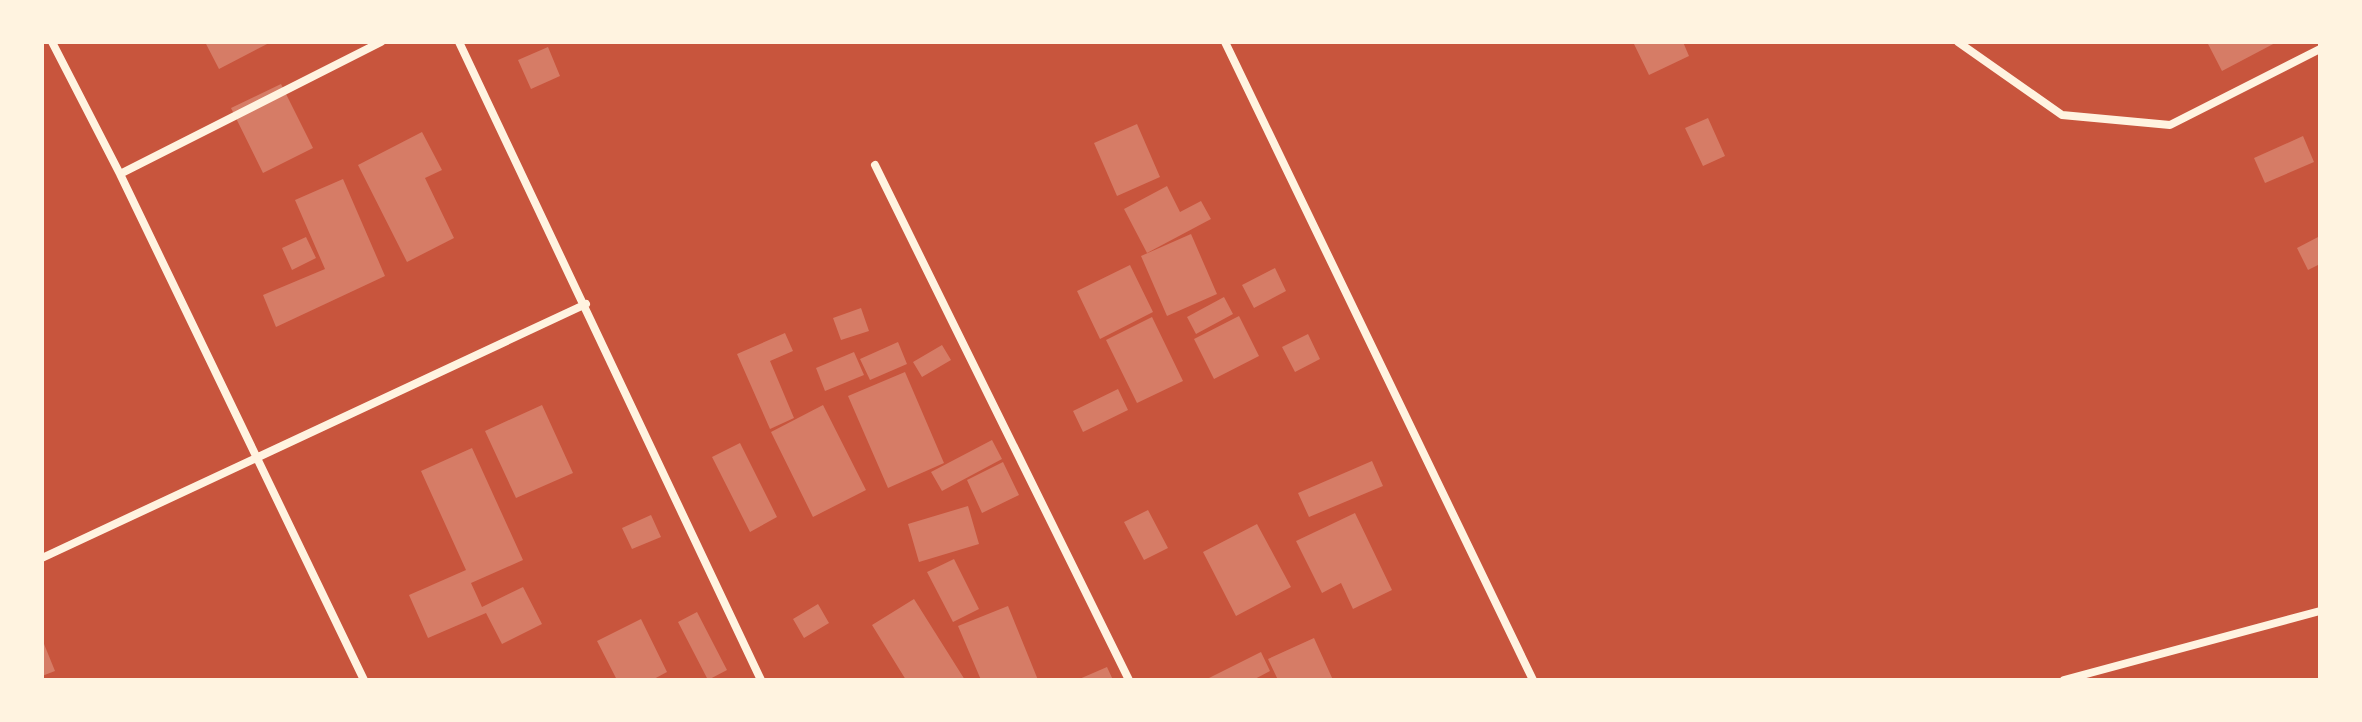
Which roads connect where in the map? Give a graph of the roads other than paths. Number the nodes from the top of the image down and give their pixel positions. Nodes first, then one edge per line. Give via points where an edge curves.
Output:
1 (52, 42) edge
2 (381, 42) edge
3 (459, 42) edge
4 (1225, 42) edge
5 (1958, 42) edge
6 (2320, 49) edge
7 (875, 165) dead end
8 (120, 174) junction
9 (586, 304) junction
10 (259, 459) junction
11 (42, 558) edge
12 (2320, 611) edge
13 (364, 680) edge
14 (761, 680) edge
15 (1129, 680) edge
16 (1533, 680) edge
17 (2064, 680) edge

1 - 8 street
2 - 8 street
3 - 9 street
4 - 16 street
5 - 6 street via 2062,115 2170,125
7 - 15 street
8 - 10 street
9 - 10 street
9 - 14 street
10 - 11 street
10 - 13 street
12 - 17 street

